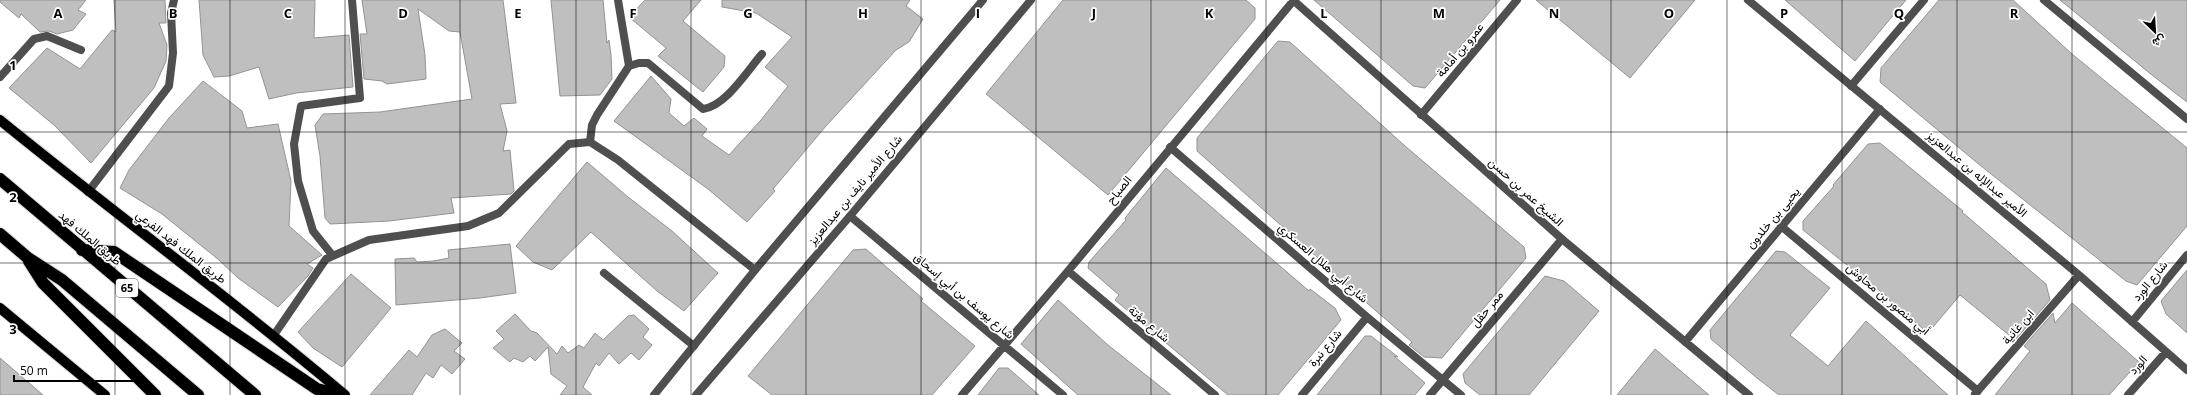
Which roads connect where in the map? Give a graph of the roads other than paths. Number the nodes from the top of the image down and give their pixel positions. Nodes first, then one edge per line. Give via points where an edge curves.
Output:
1 (174, 0) edge
2 (352, 0) edge
3 (618, 0) edge
4 (982, 0) edge
5 (1031, 0) edge
6 (1294, 0) edge
7 (1517, 0) edge
8 (1748, 0) edge
9 (1924, 0) edge
10 (2048, 1) edge
11 (81, 50) dead end
12 (762, 54) dead end
13 (629, 66) junction
14 (0, 77) edge
15 (1850, 86) junction
16 (1880, 109) junction
17 (1421, 115) junction
18 (2187, 119) edge
19 (0, 120) edge
20 (590, 142) junction
21 (1170, 147) junction
22 (0, 179) edge
23 (88, 192) junction
24 (850, 216) junction
25 (1782, 226) junction
26 (0, 234) edge
27 (1562, 239) junction
28 (82, 250) junction
29 (2187, 255) edge
30 (333, 256) junction
31 (28, 258) junction
32 (755, 270) junction
33 (1068, 271) junction
34 (604, 274) dead end
35 (2079, 275) junction
36 (0, 308) edge
37 (1367, 317) junction
38 (2132, 322) junction
39 (274, 335) junction
40 (1686, 342) junction
41 (694, 346) junction
42 (1005, 346) junction
43 (2166, 352) junction
44 (2187, 370) edge
45 (1444, 379) junction
46 (1977, 393) edge
47 (105, 395) edge
48 (155, 395) edge
49 (198, 395) edge
50 (255, 395) edge
51 (341, 395) edge
52 (345, 395) edge
53 (654, 395) edge
54 (696, 395) edge
55 (962, 395) edge
56 (1063, 395) edge
57 (1215, 395) edge
58 (1302, 395) edge
59 (1430, 395) edge
60 (1461, 395) edge
61 (1749, 395) edge
62 (2128, 395) edge

1 - 23 street via 171,13 173,53 168,86
2 - 30 street via 360,98 301,106 294,144 298,181 313,231
3 - 13 street
4 - 32 street, شارع الأمير نايف بن عبدالعزيز
5 - 24 street, شارع الأمير نايف بن عبدالعزيز
6 - 17 street, الشيخ عمر بن حسن
6 - 21 street, الصباح
7 - 17 street, عمرو بن أمامة
8 - 15 street, الأمير عبدالإله بن عبدالعزيز
9 - 15 street
10 - 18 street
11 - 14 street via 47,36 34,39
12 - 13 street via 721,102 703,109 648,63 639,62
13 - 20 street via 597,114 592,125
15 - 16 street, الأمير عبدالإله بن عبدالعزيز
16 - 25 street, يحيى بن خلدون
16 - 35 street, الأمير عبدالإله بن عبدالعزيز
17 - 27 street, الشيخ عمر بن حسن
19 - 23 main road, طريق الملك فهد الفرعي
20 - 30 street via 568,144 499,213 468,226 369,240
20 - 32 street via 618,160
21 - 33 street, الصباح
21 - 37 street, شارع أبي هلال العسكري
22 - 28 highway, طريق الملك فهد / 65
23 - 39 main road, طريق الملك فهد الفرعي
24 - 42 street, شارع يوسف بن أبي إسحاق
24 - 54 street, شارع الأمير نايف بن عبدالعزيز
25 - 40 street, يحيى بن خلدون
25 - 46 street, أبي منصور بن محاوش
26 - 31 highway
27 - 40 street, الشيخ عمر بن حسن
27 - 45 street, ممر حقل
28 - 50 highway, طريق الملك فهد / 65
28 - 51 highway via 114,252 317,389
29 - 38 street, شارع الورد
30 - 39 street via 326,260
31 - 48 highway via 43,283
31 - 49 highway via 62,280
32 - 41 street, شارع الأمير نايف بن عبدالعزيز
33 - 42 street, الصباح
33 - 57 street, شارع مؤتة
34 - 41 street
35 - 38 street, الأمير عبدالإله بن عبدالعزيز
35 - 46 street, ابن غانية
36 - 47 main road
37 - 45 street, شارع أبي هلال العسكري
37 - 58 street, شارع نبرة
38 - 43 street, الأمير عبدالإله بن عبدالعزيز
39 - 52 main road, طريق الملك فهد الفرعي
40 - 61 street, الشيخ عمر بن حسن
41 - 53 street, شارع الأمير نايف بن عبدالعزيز
42 - 55 street, الصباح
42 - 56 street, شارع يوسف بن أبي إسحاق
43 - 44 street, الأمير عبدالإله بن عبدالعزيز
43 - 62 street, الورد
45 - 59 street, ممر حقل
45 - 60 street, شارع أبي هلال العسكري

